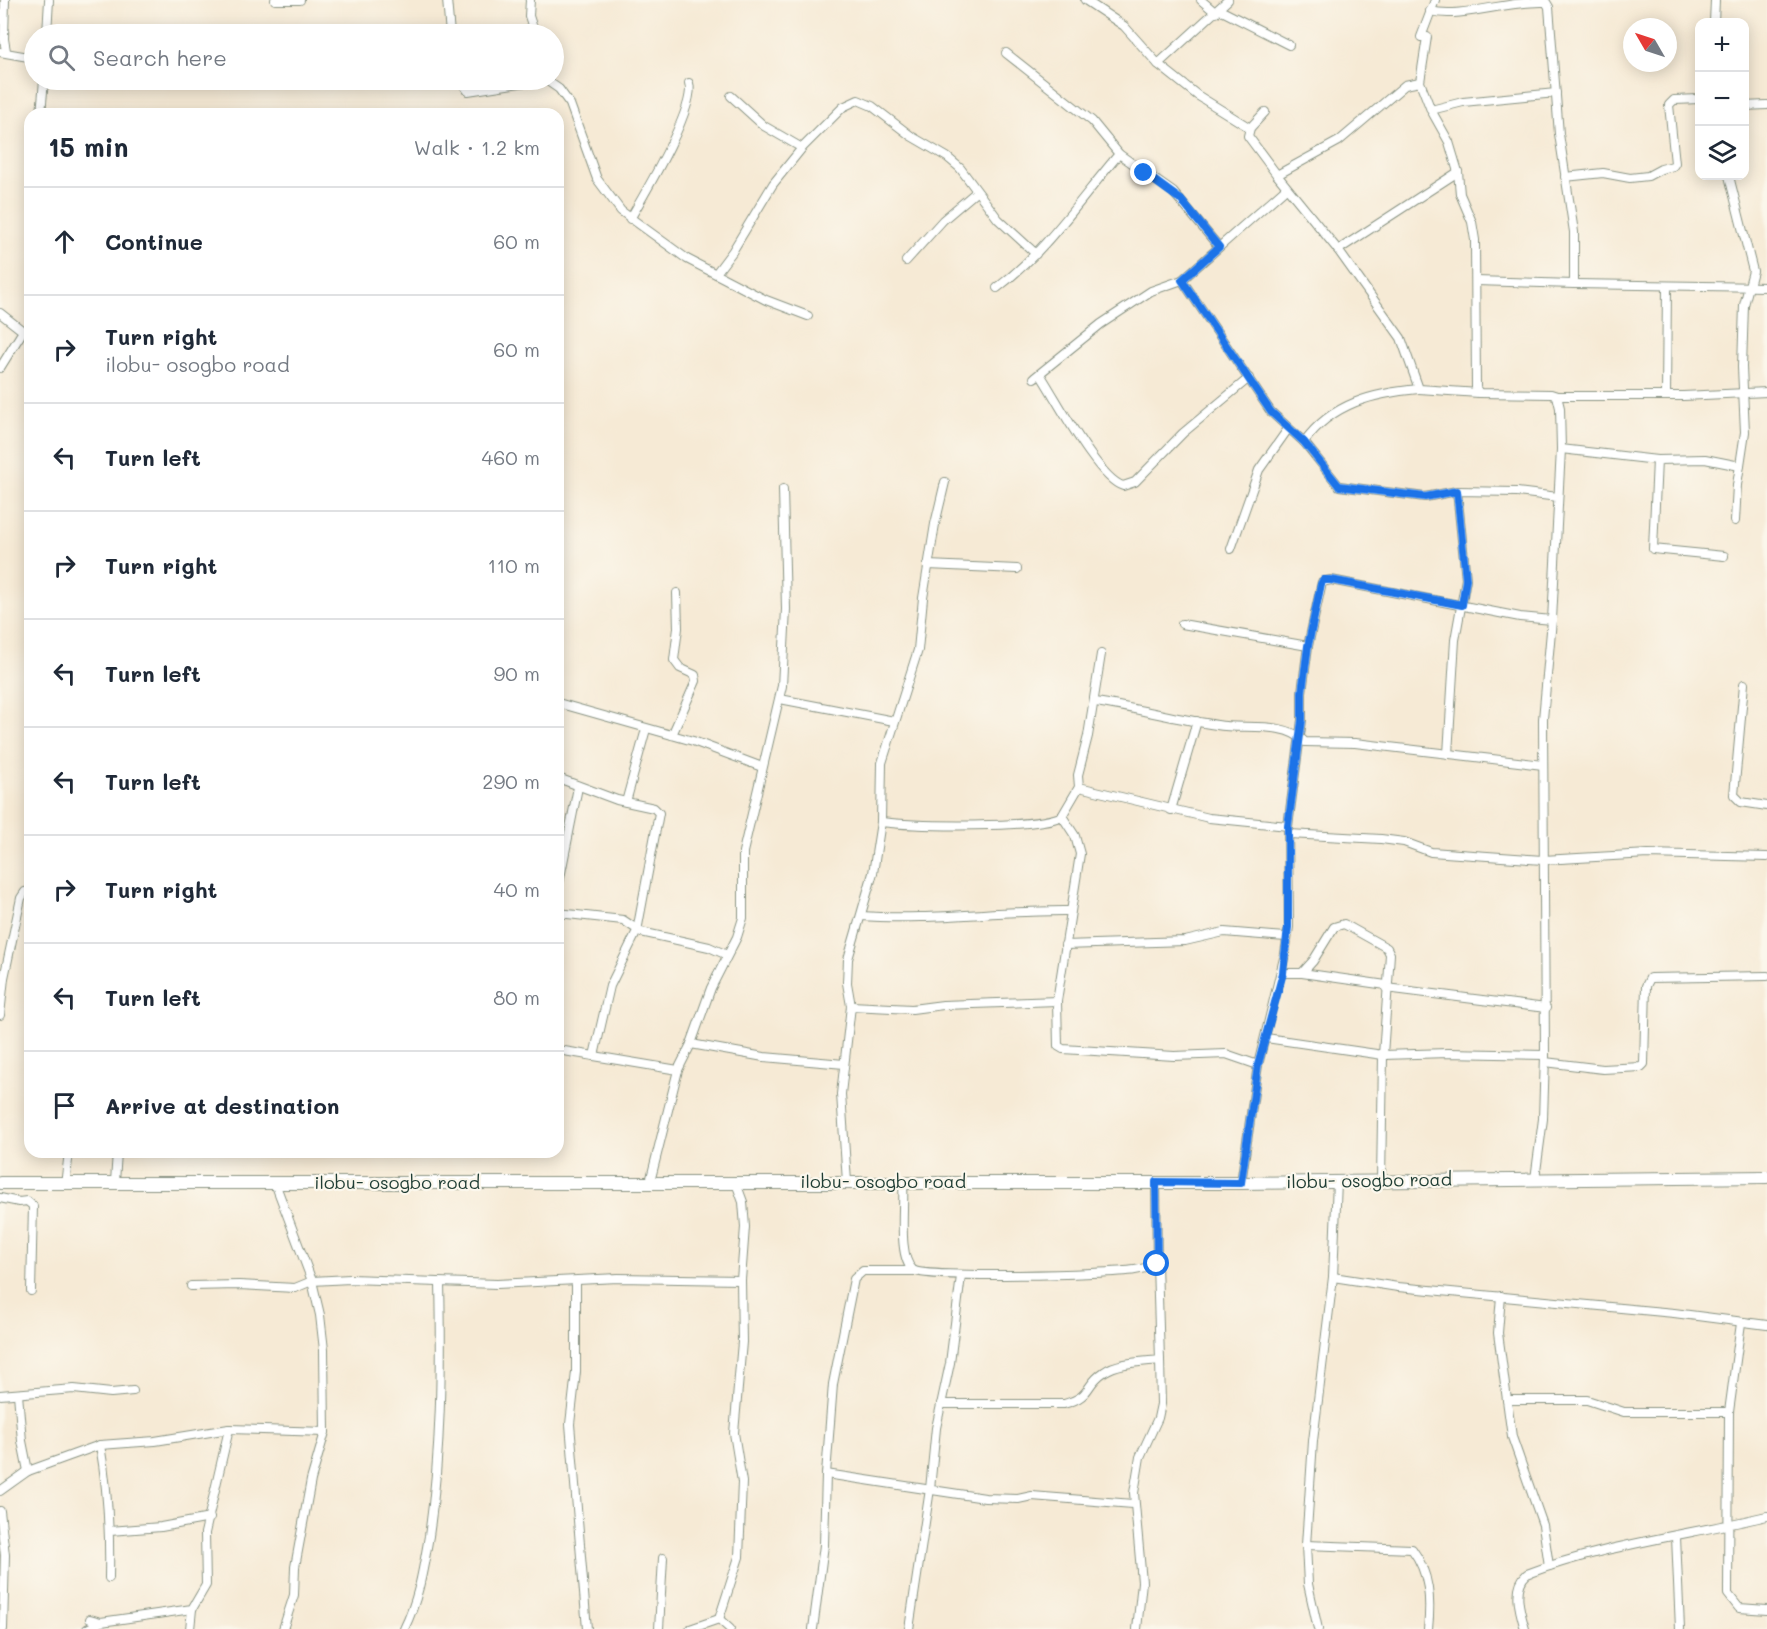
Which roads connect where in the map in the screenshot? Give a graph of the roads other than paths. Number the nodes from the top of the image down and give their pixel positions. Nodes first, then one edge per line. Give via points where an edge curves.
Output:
1 (5, 0) edge
2 (49, 0) edge
3 (275, 0) edge
4 (300, 0) edge
5 (447, 0) edge
6 (530, 0) edge
7 (1085, 0) edge
8 (1201, 0) edge
9 (1228, 0) edge
10 (1435, 0) edge
11 (1714, 0) edge
12 (1430, 10) junction
13 (1218, 12) junction
14 (1714, 18) edge
15 (48, 24) edge
16 (449, 24) edge
17 (531, 24) edge
18 (1289, 45) dead end
19 (3, 51) edge
20 (1006, 53) dead end
21 (24, 55) edge
22 (1158, 64) junction
23 (1420, 82) junction
24 (689, 83) dead end
25 (43, 90) edge
26 (560, 90) edge
27 (1556, 93) junction
28 (731, 96) dead end
29 (1695, 99) edge
30 (1767, 105) edge
31 (1749, 106) edge
32 (42, 108) edge
33 (1431, 110) junction
34 (1265, 112) dead end
35 (1250, 128) junction
36 (802, 148) junction
37 (1119, 154) junction
38 (1458, 172) junction
39 (1277, 175) junction
40 (1565, 177) junction
41 (1730, 180) edge
42 (1286, 188) junction
43 (976, 192) junction
44 (630, 219) junction
45 (1219, 247) junction
46 (1338, 250) junction
47 (1036, 254) junction
48 (906, 261) dead end
49 (717, 272) junction
50 (1182, 280) junction
51 (1476, 281) junction
52 (1574, 284) junction
53 (1667, 286) junction
54 (1747, 287) junction
55 (1767, 287) edge
56 (997, 288) dead end
57 (0, 313) edge
58 (808, 316) dead end
59 (0, 368) edge
60 (1249, 378) junction
61 (1419, 389) junction
62 (1767, 392) edge
63 (1479, 393) junction
64 (1743, 394) junction
65 (1557, 396) junction
66 (1666, 396) junction
67 (1288, 429) junction
68 (1304, 442) junction
69 (1561, 449) junction
70 (1657, 460) junction
71 (1740, 466) junction
72 (945, 482) dead end
73 (783, 489) dead end
74 (1457, 491) junction
75 (1558, 497) junction
76 (1735, 521) dead end
77 (1231, 549) dead end
78 (1724, 556) dead end
79 (928, 565) junction
80 (1017, 569) dead end
81 (677, 593) dead end
82 (1462, 605) junction
83 (1552, 620) junction
84 (1182, 624) dead end
85 (1308, 646) junction
86 (1101, 654) dead end
87 (1744, 684) dead end
88 (780, 699) junction
89 (1095, 702) junction
90 (564, 705) edge
91 (894, 721) junction
92 (1197, 721) junction
93 (646, 729) junction
94 (672, 735) junction
95 (1299, 736) junction
96 (1448, 754) junction
97 (1544, 765) junction
98 (762, 767) junction
99 (564, 781) edge
100 (578, 787) junction
101 (1079, 787) junction
102 (626, 802) junction
103 (1767, 806) edge
104 (1171, 810) junction
105 (1062, 816) junction
106 (881, 822) junction
107 (1289, 830) junction
108 (1767, 857) edge
109 (564, 858) edge
110 (1543, 860) junction
111 (24, 894) edge
112 (1070, 911) junction
113 (564, 914) edge
114 (861, 916) junction
115 (637, 930) junction
116 (1286, 937) junction
117 (1065, 945) junction
118 (727, 955) junction
119 (1283, 973) junction
120 (1302, 973) junction
121 (1767, 976) edge
122 (1386, 987) junction
123 (1057, 1001) junction
124 (851, 1006) junction
125 (1546, 1008) junction
126 (0, 1016) edge
127 (1266, 1038) junction
128 (691, 1044) junction
129 (564, 1051) edge
130 (1383, 1055) junction
131 (594, 1056) junction
132 (1545, 1058) junction
133 (844, 1064) junction
134 (1258, 1065) junction
135 (678, 1070) junction
136 (68, 1158) edge
137 (117, 1158) edge
138 (1767, 1177) edge
139 (1535, 1179) junction
140 (1381, 1180) junction
141 (1337, 1181) junction
142 (115, 1182) junction
143 (650, 1182) junction
144 (847, 1182) junction
145 (903, 1182) junction
146 (1156, 1182) junction
147 (0, 1183) edge
148 (275, 1183) junction
149 (736, 1183) junction
150 (1241, 1183) junction
151 (65, 1185) junction
152 (0, 1198) edge
153 (1157, 1264) junction
154 (914, 1271) junction
155 (961, 1276) junction
156 (1333, 1277) junction
157 (741, 1280) junction
158 (312, 1281) junction
159 (576, 1282) junction
160 (440, 1283) junction
161 (191, 1286) dead end
162 (31, 1291) dead end
163 (1501, 1296) junction
164 (1741, 1323) junction
165 (1767, 1325) edge
166 (1160, 1360) junction
167 (133, 1391) dead end
168 (18, 1394) junction
169 (0, 1395) edge
170 (1507, 1400) junction
171 (941, 1404) junction
172 (1729, 1412) junction
173 (229, 1429) junction
174 (324, 1432) junction
175 (100, 1445) junction
176 (28, 1471) junction
177 (826, 1474) junction
178 (930, 1489) junction
179 (0, 1491) edge
180 (1133, 1504) junction
181 (0, 1511) edge
182 (1767, 1516) edge
183 (210, 1518) junction
184 (1728, 1526) junction
185 (110, 1531) junction
186 (1676, 1537) junction
187 (1306, 1545) junction
188 (663, 1558) dead end
189 (1550, 1566) junction
190 (109, 1578) dead end
191 (192, 1609) junction
192 (1767, 1610) edge
193 (90, 1619) dead end
194 (719, 1619) junction
195 (101, 1622) junction
196 (3, 1629) edge
197 (87, 1629) edge
198 (190, 1629) edge
199 (283, 1629) edge
200 (404, 1629) edge
201 (587, 1629) edge
202 (659, 1629) edge
203 (690, 1629) edge
204 (730, 1629) edge
205 (813, 1629) edge
206 (909, 1629) edge
207 (1137, 1629) edge
208 (1318, 1629) edge
209 (1428, 1629) edge
210 (1525, 1629) edge
211 (1680, 1629) edge

1 - 19 street
2 - 15 street
3 - 4 street
5 - 16 street
6 - 17 street
7 - 22 street via 1124,26
8 - 13 street
9 - 13 street
10 - 12 street
11 - 14 street
12 - 23 street via 1421,37 1426,37
12 - 27 street via 1546,2
13 - 18 street
13 - 22 street
19 - 21 street
20 - 37 street via 1092,121
22 - 35 street via 1197,95
23 - 33 street
23 - 39 street via 1405,85 1339,141
24 - 44 street via 690,104
25 - 32 street
26 - 44 street via 570,104 597,179
27 - 33 street via 1463,102
27 - 40 street
28 - 36 street via 764,126
29 - 40 street via 1674,100 1669,105 1673,166 1630,178 1603,172
30 - 31 street
33 - 38 street via 1449,142
34 - 35 street
35 - 39 street via 1248,136
36 - 43 street via 843,107 858,100 947,157
36 - 49 street via 773,184
37 - 45 street via 1173,192
37 - 47 street
38 - 46 street
38 - 51 street via 1460,194 1475,240
39 - 42 street
40 - 52 street via 1574,232
41 - 54 street via 1753,271
42 - 45 street
42 - 46 street
43 - 47 street via 1004,226
43 - 48 street via 943,220
44 - 49 street via 687,259
45 - 50 street
46 - 61 street via 1401,338
47 - 56 street
49 - 58 street via 766,300
50 - 60 street
50 - 60 street via 1160,286 1101,324 1037,376 1091,454 1112,480 1123,486 1135,482 1183,433
51 - 52 street
51 - 63 street via 1475,383
52 - 53 street
53 - 54 street
53 - 66 street
54 - 55 street
54 - 64 street via 1742,338
57 - 59 street via 23,331
60 - 67 street via 1271,412
61 - 63 street
61 - 68 street via 1387,392 1350,403 1323,420
62 - 64 street
63 - 65 street
64 - 66 street
64 - 71 street via 1745,432
65 - 66 street
65 - 69 street
67 - 68 street
67 - 77 street via 1259,470
68 - 74 street via 1339,486 1425,497
69 - 70 street
69 - 75 street
70 - 71 street via 1705,459
70 - 78 street via 1653,549
71 - 76 street
72 - 79 street
73 - 88 street via 786,609
74 - 75 street
74 - 82 street via 1466,579
75 - 83 street
79 - 80 street
79 - 91 street via 918,650
81 - 94 street via 674,660 680,668 695,675 696,681
82 - 83 street
82 - 85 street via 1325,580
82 - 96 street via 1455,640
83 - 97 street via 1544,680
84 - 85 street
85 - 95 street
86 - 89 street
87 - 103 street via 1734,795 1741,802
88 - 91 street
88 - 98 street
89 - 92 street
89 - 101 street via 1078,775
90 - 93 street
91 - 106 street via 882,763
92 - 95 street
92 - 104 street
93 - 94 street
93 - 102 street
94 - 98 street
95 - 96 street via 1305,742 1354,743
95 - 107 street
96 - 97 street
97 - 110 street
98 - 118 street via 743,852 743,918
99 - 100 street
100 - 102 street
100 - 109 street
101 - 104 street
101 - 105 street
102 - 115 street via 654,808 659,813
104 - 107 street
105 - 106 street via 939,825
105 - 112 street via 1075,836 1080,854
106 - 114 street
107 - 110 street via 1404,842 1431,852
107 - 116 street
108 - 110 street via 1648,854
110 - 125 street
111 - 126 street via 4,978
112 - 114 street
112 - 117 street
113 - 115 street via 614,918 629,922
114 - 124 street via 848,959
115 - 118 street
115 - 131 street via 610,986
116 - 117 street via 1224,932 1185,941
116 - 119 street
117 - 123 street
118 - 128 street
119 - 120 street
119 - 127 street
120 - 122 street
120 - 122 street via 1334,927 1344,924 1387,948 1390,954
121 - 132 street via 1650,978 1646,986 1641,1066 1603,1068
122 - 125 street
122 - 130 street
123 - 124 street via 912,1009
123 - 134 street via 1057,1043 1063,1049 1174,1056 1226,1054
124 - 133 street
125 - 132 street
127 - 130 street
127 - 134 street
128 - 133 street
128 - 135 street
129 - 131 street
130 - 132 street via 1448,1053
130 - 140 street
131 - 135 street
132 - 139 street via 1543,1119
133 - 144 street via 841,1126
134 - 150 street
135 - 143 street
136 - 151 street
137 - 142 street
138 - 139 main road, ilobu- osogbo road
139 - 140 main road, ilobu- osogbo road
140 - 141 main road, ilobu- osogbo road
141 - 150 main road, ilobu- osogbo road
141 - 156 street
142 - 148 main road, ilobu- osogbo road
142 - 151 main road, ilobu- osogbo road
143 - 148 main road, ilobu- osogbo road
143 - 149 main road, ilobu- osogbo road
144 - 145 main road, ilobu- osogbo road
144 - 149 main road, ilobu- osogbo road
145 - 146 main road, ilobu- osogbo road
145 - 154 street via 906,1205 902,1246 907,1264
146 - 150 main road, ilobu- osogbo road
146 - 153 street
147 - 151 main road, ilobu- osogbo road
148 - 158 street
149 - 157 street via 743,1202 745,1227
152 - 162 street via 27,1201 33,1206
153 - 155 street via 1126,1271
153 - 166 street
154 - 155 street
154 - 177 street via 863,1271 854,1279 833,1384
155 - 171 street
156 - 163 street
156 - 187 street via 1313,1441
157 - 159 street via 618,1278
157 - 194 street via 742,1342 734,1433 742,1482 739,1557
158 - 160 street
158 - 161 street via 295,1288
158 - 174 street via 324,1350
159 - 160 street
159 - 201 street via 576,1372 570,1424
160 - 200 street via 436,1488 426,1566
163 - 164 street via 1674,1312
163 - 170 street via 1498,1334
164 - 165 street
164 - 172 street
166 - 171 street via 1105,1371 1082,1397 1064,1404
166 - 180 street via 1161,1404 1140,1457
167 - 168 street via 74,1389
168 - 169 street
168 - 176 street
170 - 172 street via 1587,1400 1624,1412
170 - 189 street via 1512,1437 1543,1525
171 - 178 street
172 - 184 street
173 - 174 street
173 - 175 street
173 - 183 street
174 - 199 street via 311,1480 294,1594
175 - 176 street
175 - 185 street
176 - 179 street
177 - 178 street
177 - 205 street via 824,1545
178 - 180 street via 985,1498 1018,1500 1032,1496
178 - 206 street
180 - 207 street via 1142,1582
181 - 196 street via 5,1555
182 - 184 street
183 - 185 street
183 - 191 street via 205,1533 206,1585
184 - 186 street
184 - 192 street via 1728,1594 1739,1608
185 - 190 street
186 - 189 street via 1627,1545
186 - 211 street
187 - 208 street via 1308,1584
187 - 209 street via 1412,1549 1425,1574 1429,1593
188 - 202 street
189 - 210 street via 1527,1574 1520,1584
191 - 195 street
191 - 198 street
193 - 195 street
194 - 203 street
194 - 204 street
195 - 197 street

